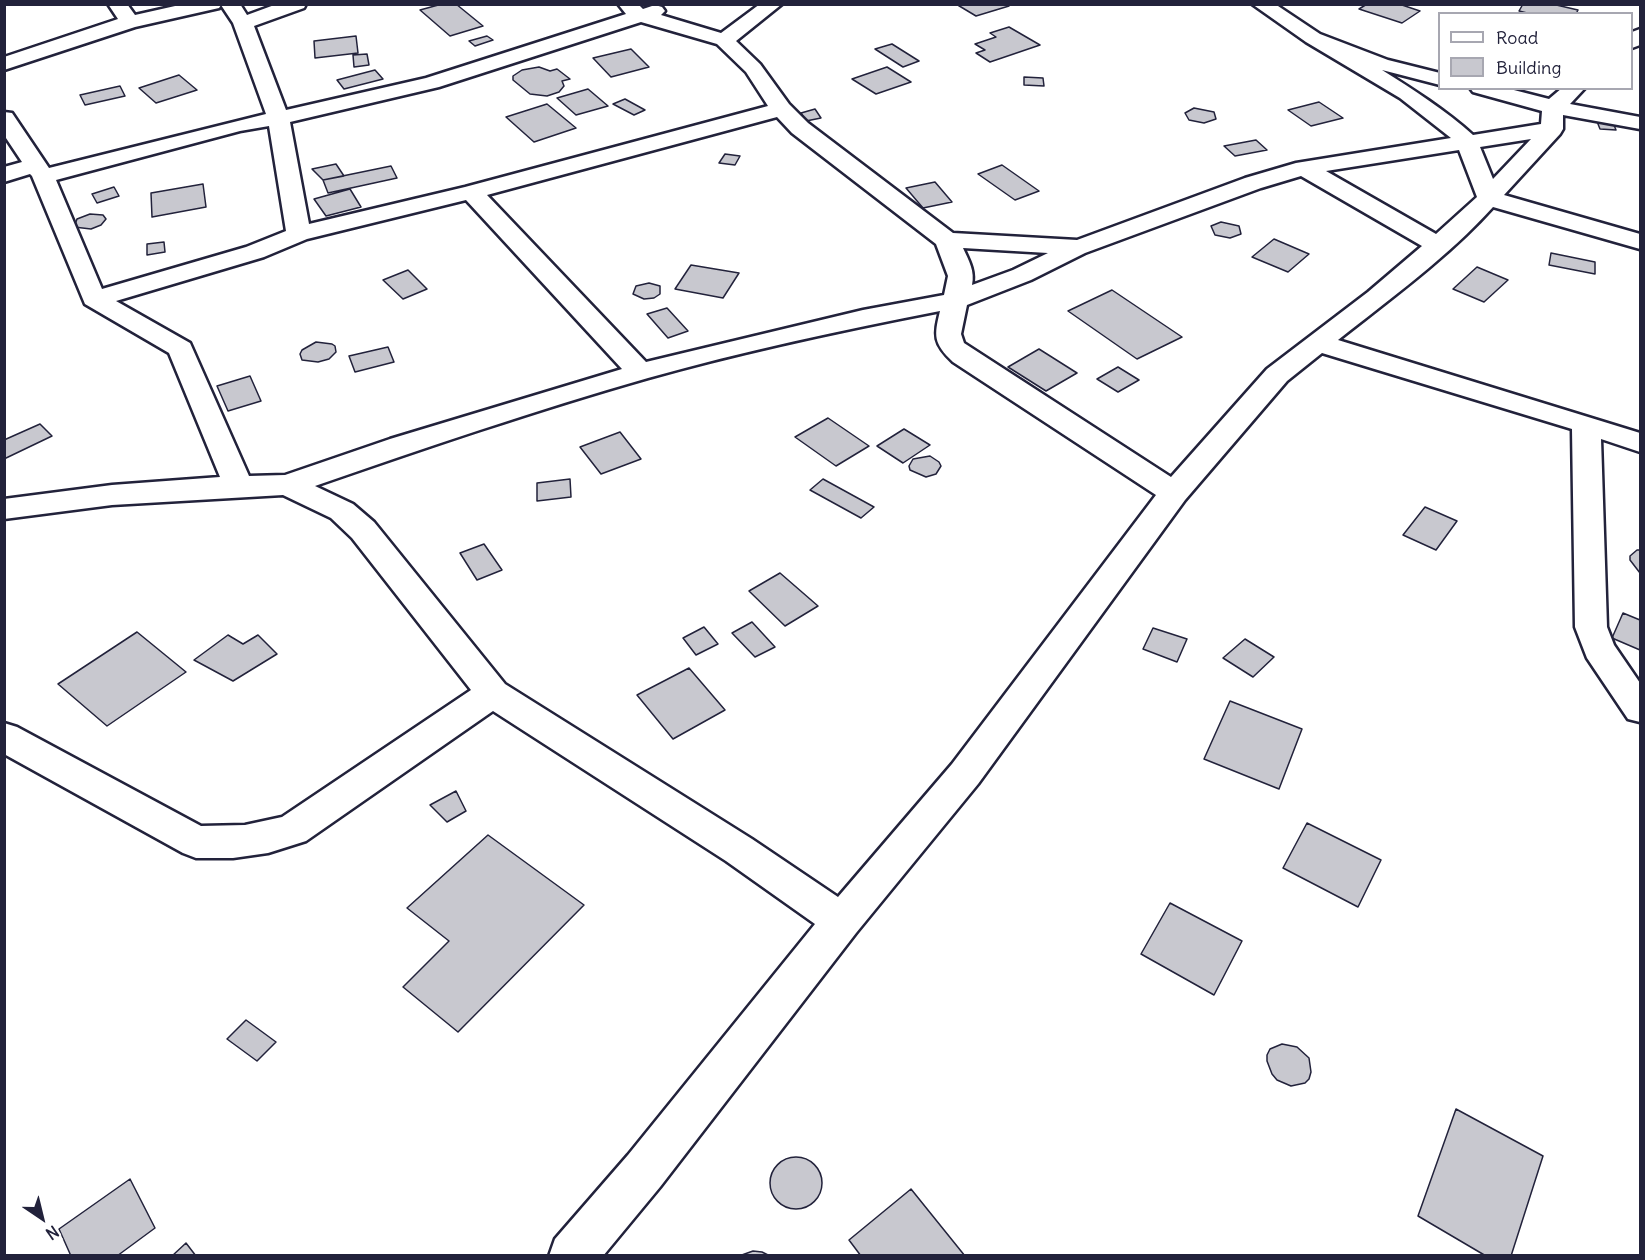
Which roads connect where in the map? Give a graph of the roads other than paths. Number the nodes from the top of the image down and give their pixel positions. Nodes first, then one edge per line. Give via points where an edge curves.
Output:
1 (117, 4) edge
2 (212, 4) edge
3 (230, 4) edge
4 (297, 4) edge
5 (773, 4) edge
6 (1261, 4) edge
7 (672, 7) dead end
8 (632, 10) edge
9 (130, 22) junction
10 (243, 23) junction
11 (1313, 38) junction
12 (724, 40) junction
13 (4, 64) edge
14 (1438, 78) edge
15 (1488, 90) edge
16 (1560, 108) edge
17 (781, 109) junction
18 (278, 117) junction
19 (4, 118) edge
20 (1641, 123) edge
21 (1467, 141) junction
22 (1304, 168) junction
23 (38, 170) junction
24 (4, 175) edge
25 (471, 192) junction
26 (1489, 198) junction
27 (300, 234) junction
28 (947, 240) junction
29 (1641, 242) edge
30 (1438, 245) junction
31 (1079, 247) junction
32 (94, 299) junction
33 (956, 300) junction
34 (1318, 342) junction
35 (640, 372) junction
36 (1586, 424) junction
37 (1641, 443) edge
38 (287, 485) junction
39 (238, 486) junction
40 (1174, 494) junction
41 (4, 509) edge
42 (494, 693) junction
43 (1641, 709) edge
44 (4, 737) edge
45 (842, 921) junction
46 (572, 1256) edge

1 - 9 street
2 - 9 street
3 - 10 street
4 - 10 street
5 - 12 street
6 - 11 street
7 - 8 street
8 - 12 street
8 - 18 street via 432,83
9 - 13 street
10 - 18 street
11 - 14 street via 1381,64
11 - 21 street via 1407,94
12 - 17 street via 753,68
15 - 16 street
16 - 20 street
16 - 21 street
16 - 26 street
17 - 25 street
17 - 28 street via 800,128
18 - 23 street
18 - 27 street
19 - 23 street
21 - 22 street
21 - 26 street
22 - 30 street
22 - 31 street
23 - 24 street
23 - 32 street
25 - 27 street
25 - 35 street
26 - 29 street
26 - 30 street
27 - 32 street via 255,252
28 - 31 street
28 - 33 street via 961,276
30 - 34 street
31 - 33 street via 1022,275
32 - 39 street via 181,349
33 - 35 street via 863,318
33 - 40 street via 948,334 952,346 963,356
34 - 36 street
34 - 40 street via 1277,375
35 - 38 street
36 - 37 street
36 - 43 street via 1590,627 1599,649
38 - 39 street
38 - 42 street via 342,511 363,530
39 - 41 street via 112,495
40 - 45 street via 965,774
42 - 44 street via 293,830 259,841 226,844 195,842
42 - 45 street via 739,849
45 - 46 street

